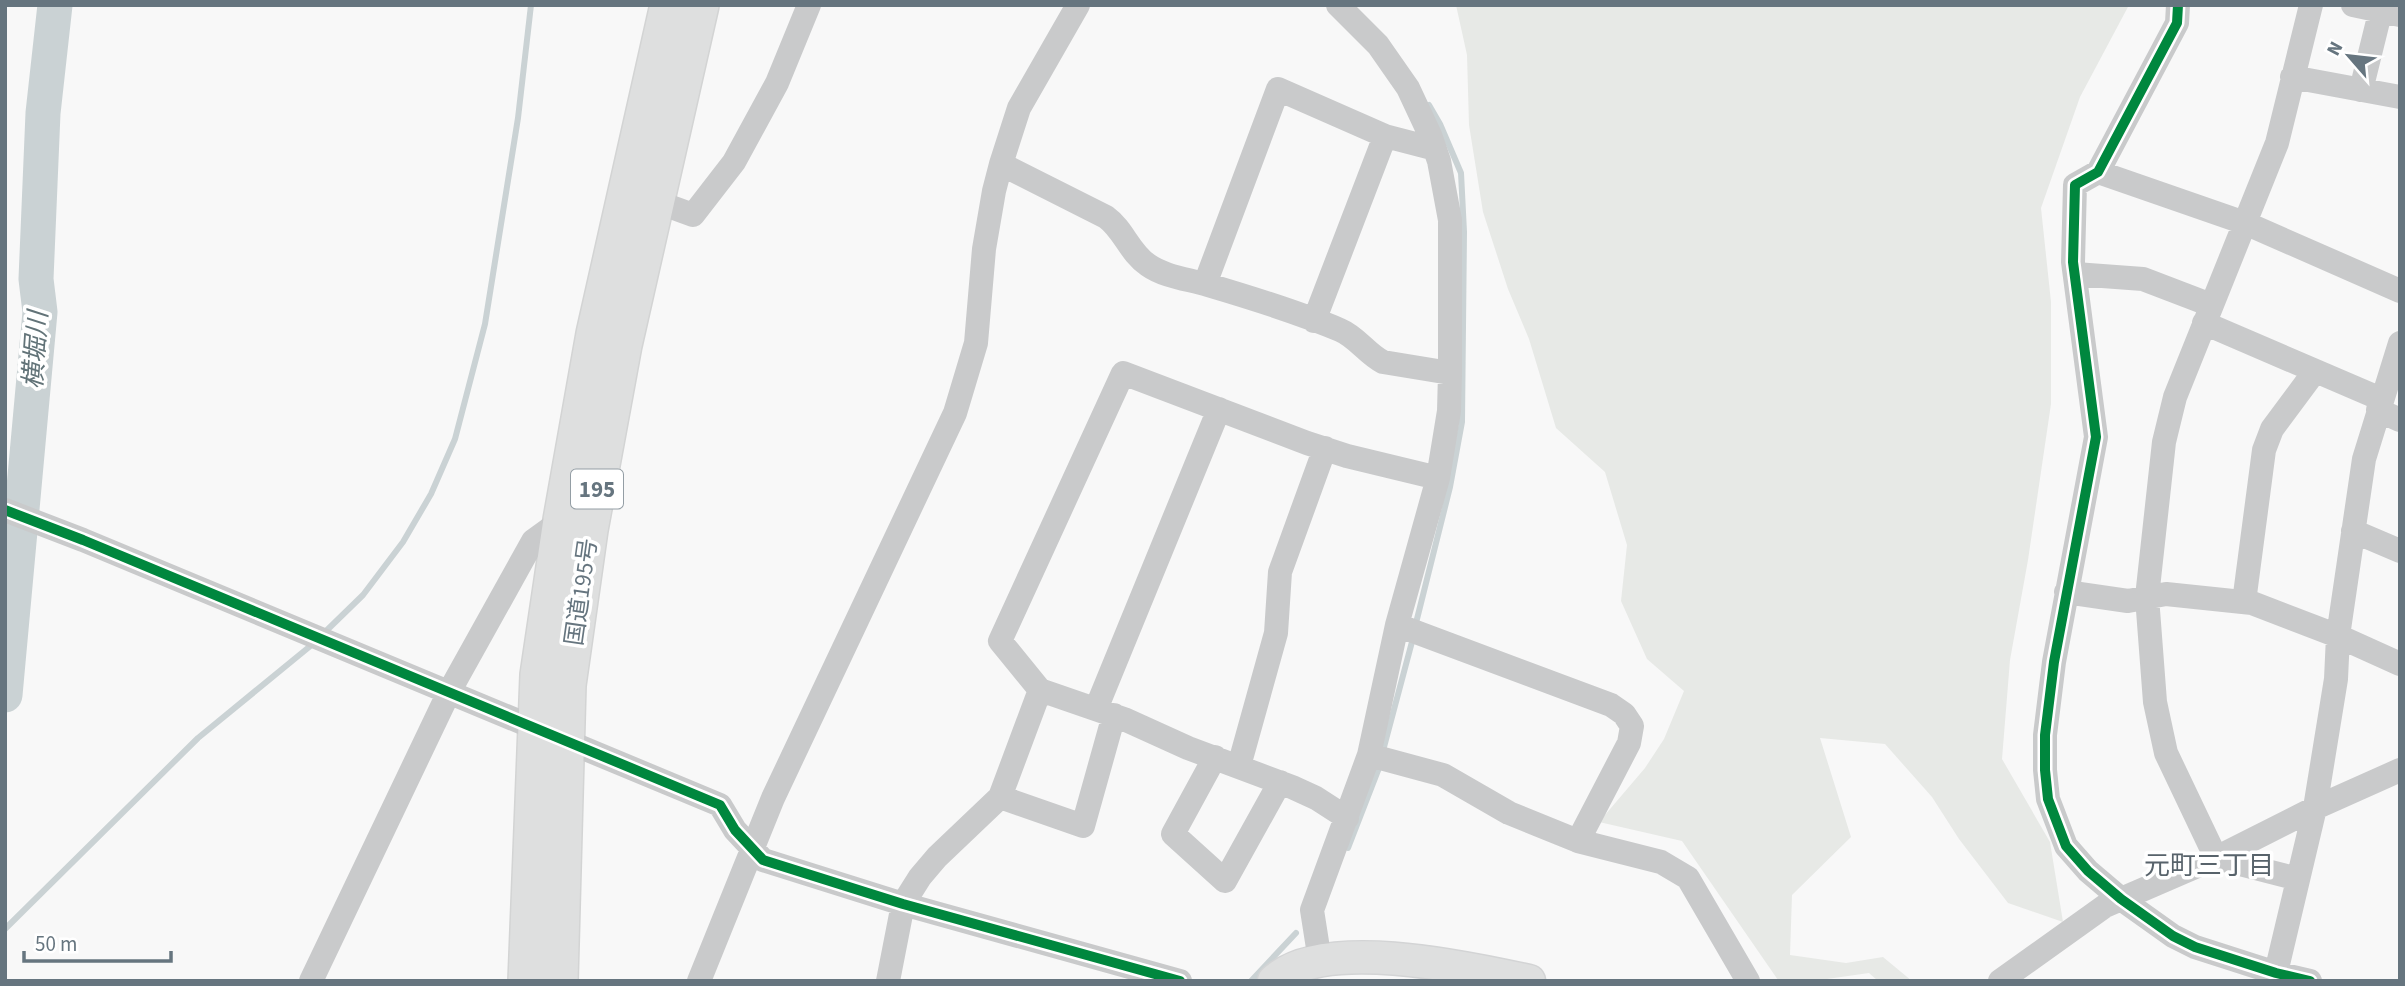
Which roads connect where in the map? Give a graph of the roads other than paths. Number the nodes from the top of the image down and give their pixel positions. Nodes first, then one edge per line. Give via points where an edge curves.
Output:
1 (670, 5) edge
2 (700, 5) edge
3 (809, 5) edge
4 (1078, 5) edge
5 (1338, 5) edge
6 (2178, 5) edge
7 (2311, 5) edge
8 (2353, 5) edge
9 (2388, 11) edge
10 (2292, 77) junction
11 (2361, 90) junction
12 (2400, 97) edge
13 (1384, 136) junction
14 (1435, 149) junction
15 (1001, 164) junction
16 (2098, 172) junction
17 (641, 196) junction
18 (2245, 223) junction
19 (2075, 274) junction
20 (1205, 284) junction
21 (2400, 291) edge
22 (2208, 314) junction
23 (1314, 321) junction
24 (2400, 343) edge
25 (2315, 371) junction
26 (1450, 373) junction
27 (1219, 409) junction
28 (2386, 410) edge
29 (1325, 448) junction
30 (1438, 478) junction
31 (5, 510) edge
32 (562, 520) junction
33 (2353, 531) junction
34 (2400, 551) edge
35 (2066, 592) junction
36 (2147, 597) junction
37 (2244, 602) junction
38 (1402, 627) junction
39 (2338, 636) junction
40 (2400, 664) edge
41 (1040, 690) junction
42 (449, 692) junction
43 (1105, 712) junction
44 (551, 735) junction
45 (1369, 755) junction
46 (1215, 757) junction
47 (1239, 766) junction
48 (2395, 777) edge
49 (1280, 782) junction
50 (1000, 797) junction
51 (2315, 808) junction
52 (1347, 818) junction
53 (1578, 841) junction
54 (754, 850) junction
55 (2216, 858) junction
56 (2298, 878) junction
57 (2121, 899) junction
58 (903, 904) junction
59 (1320, 961) junction
60 (2275, 977) edge
61 (311, 981) edge
62 (527, 981) edge
63 (559, 981) edge
64 (699, 981) edge
65 (888, 981) edge
66 (1180, 981) edge
67 (1274, 981) edge
68 (1529, 981) edge
69 (1748, 981) edge
70 (2000, 981) edge
71 (2310, 981) edge

1 - 17 highway, 国道195号 / 195
2 - 17 highway, 国道195号 / 195
3 - 17 street via 777,83 734,162 693,215
4 - 15 street via 1019,108
5 - 14 street via 1378,45 1408,88
6 - 16 street via 2177,23
7 - 10 street
8 - 9 street
9 - 11 street
10 - 11 street
10 - 18 street via 2277,143
11 - 12 street
13 - 14 street
13 - 20 street via 1278,89
13 - 23 street
14 - 26 street via 1450,220
15 - 20 street via 1106,217 1149,266
15 - 54 street via 984,249 976,343 955,413 773,798
16 - 18 street
16 - 19 street via 2075,185
17 - 32 highway, 国道195号 / 195 via 595,334
17 - 44 highway, 国道195号 / 195 via 623,345 567,685
18 - 21 street
18 - 22 street
19 - 22 street via 2143,279
19 - 35 street via 2096,437
20 - 23 street
22 - 25 street
22 - 36 street via 2175,397 2164,442
23 - 26 street via 1347,333 1383,362
24 - 28 street
25 - 28 street
25 - 37 street via 2272,429 2264,450
26 - 30 street
27 - 29 street
27 - 41 street via 1123,373 1000,641
27 - 43 street
28 - 33 street via 2364,460
29 - 30 street
29 - 47 street via 1280,572 1276,634
30 - 38 street
31 - 42 street
32 - 42 street via 533,541
32 - 44 highway, 国道195号 / 195 via 540,675
33 - 34 street
33 - 39 street
35 - 36 street via 2128,601
35 - 57 street via 2045,735 2049,799 2066,846
36 - 37 street via 2166,594
36 - 55 street via 2155,702 2166,753
37 - 39 street
38 - 45 street
38 - 53 street via 1611,705 1624,714 1632,726 1629,743
39 - 40 street
39 - 51 street via 2336,679
41 - 43 street
41 - 50 street
42 - 44 street
42 - 61 street
43 - 46 street
43 - 50 street via 1083,826
44 - 54 street via 720,805
44 - 62 highway, 国道195号 / 195
44 - 63 highway, 国道195号 / 195
45 - 52 street
45 - 53 street via 1443,775 1509,813
46 - 47 street
46 - 49 street via 1173,834 1224,881
47 - 49 street
48 - 51 street
49 - 52 street
50 - 58 street via 937,857
51 - 55 street
51 - 56 street
52 - 59 street via 1312,910
53 - 69 street via 1661,862 1688,878
54 - 58 street via 763,860
54 - 64 street
55 - 56 street
55 - 57 street
56 - 60 street
57 - 60 street via 2173,936
57 - 70 street via 2077,923
58 - 65 street
58 - 66 street
59 - 67 main road via 1282,973
59 - 68 main road via 1399,959
60 - 71 street

